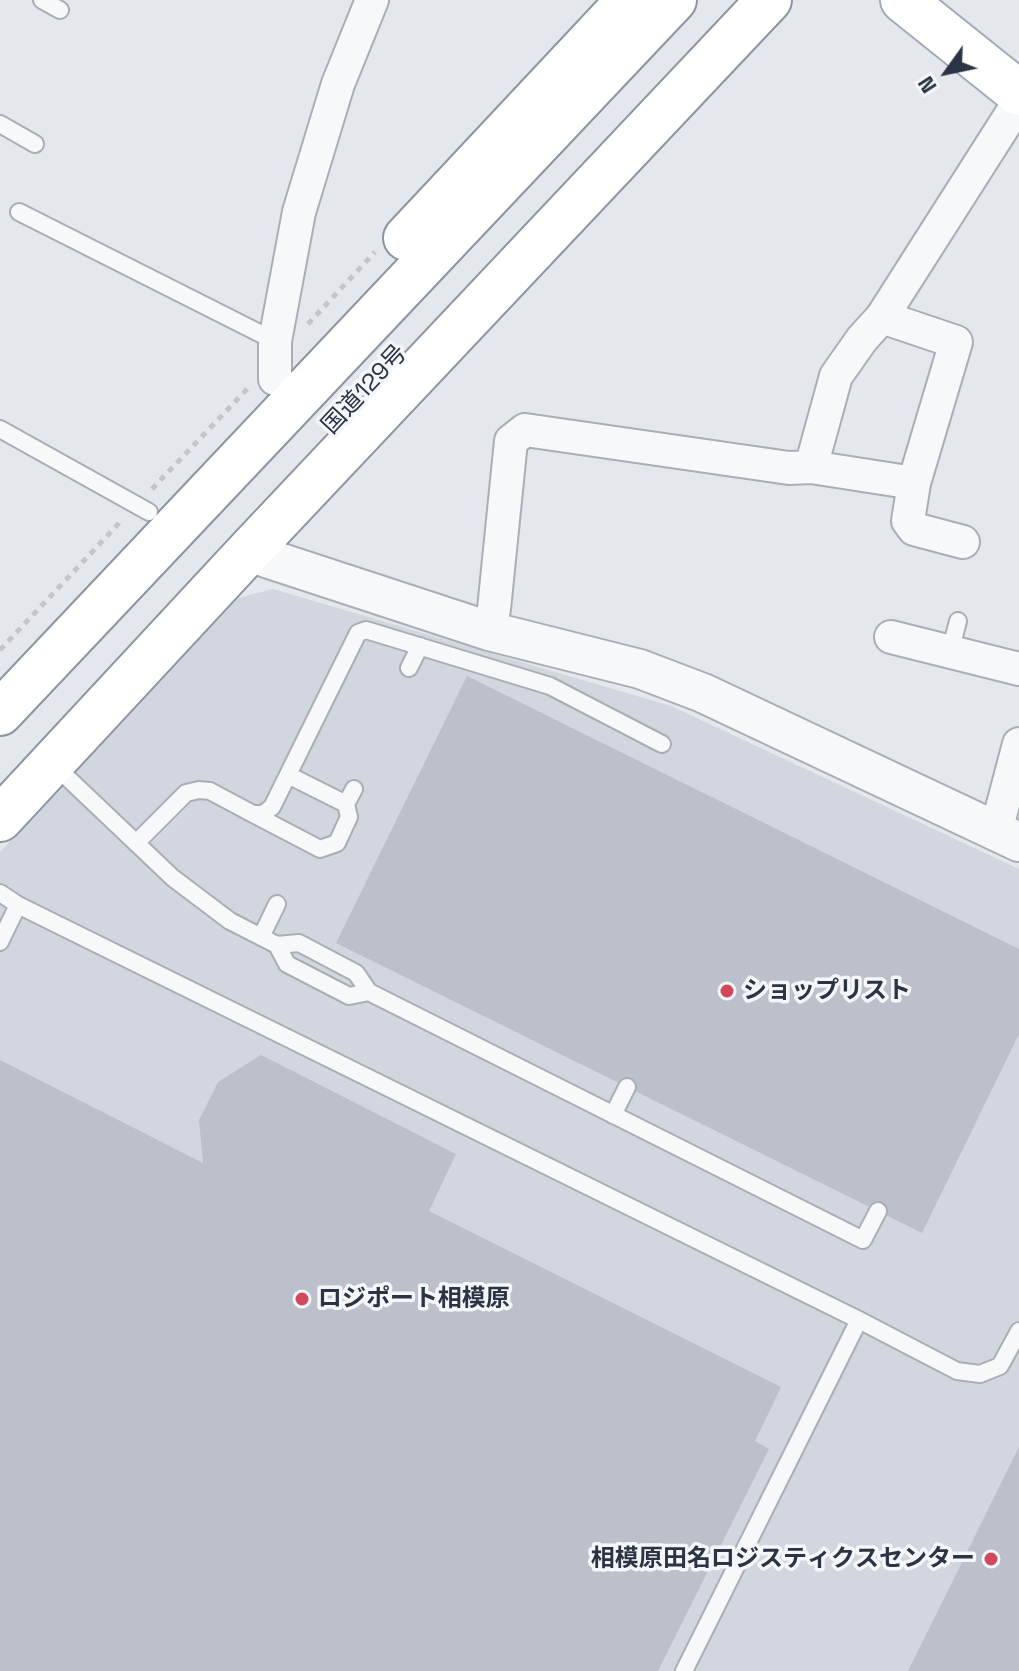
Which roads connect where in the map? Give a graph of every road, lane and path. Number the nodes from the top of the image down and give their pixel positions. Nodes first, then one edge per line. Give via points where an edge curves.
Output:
1 (42, 0) edge
2 (372, 0) edge
3 (629, 0) edge
4 (674, 0) edge
5 (731, 0) edge
6 (769, 0) edge
7 (903, 0) edge
8 (60, 10) dead end
9 (1019, 93) edge
10 (1019, 102) edge
11 (0, 124) edge
12 (35, 144) dead end
13 (19, 212) dead end
14 (882, 317) junction
15 (278, 377) junction
16 (0, 429) edge
17 (811, 467) junction
18 (914, 483) junction
19 (149, 512) junction
20 (963, 542) dead end
21 (248, 552) junction
22 (958, 621) dead end
23 (489, 631) junction
24 (891, 637) dead end
25 (420, 646) junction
26 (950, 652) junction
27 (409, 668) dead end
28 (1019, 669) edge
29 (0, 672) edge
30 (0, 713) edge
31 (662, 744) dead end
32 (1019, 744) edge
33 (52, 763) junction
34 (288, 775) junction
35 (0, 781) edge
36 (253, 814) junction
37 (0, 819) edge
38 (1007, 836) edge
39 (136, 843) junction
40 (0, 893) edge
41 (277, 904) dead end
42 (18, 905) junction
43 (261, 937) junction
44 (0, 942) edge
45 (277, 945) junction
46 (369, 992) junction
47 (627, 1087) dead end
48 (613, 1115) junction
49 (878, 1211) dead end
50 (859, 1320) junction
51 (1019, 1331) edge
52 (684, 1671) edge

1 - 8 lane
2 - 15 street via 338,84 299,212
3 - 15 main road
4 - 15 main road, 国道129号
5 - 35 main road, 国道129号
6 - 21 main road
7 - 9 main road
10 - 14 street
11 - 12 lane
13 - 15 lane
14 - 17 street via 836,376
14 - 18 street via 956,342
15 - 19 main road
15 - 30 main road, 国道129号
16 - 19 lane
17 - 18 street
17 - 23 street via 525,430 511,441
18 - 20 street via 908,521 914,529
19 - 29 main road
21 - 23 street
21 - 33 main road
22 - 26 lane
23 - 38 street via 640,669 703,693
24 - 26 street
25 - 27 lane
25 - 31 lane via 550,686
25 - 34 lane via 366,630 358,633
26 - 28 street
32 - 38 street
33 - 37 main road
33 - 39 lane
34 - 36 lane via 272,807
34 - 36 lane via 350,796 349,817 337,843 306,848
36 - 39 lane via 210,791 186,793
39 - 43 lane via 184,887
40 - 42 lane
41 - 43 lane
42 - 44 lane
42 - 50 lane
43 - 45 lane
45 - 46 lane via 299,943 356,973
45 - 46 lane via 287,964 336,990 349,996
46 - 48 lane
47 - 48 lane
48 - 49 lane via 863,1240
50 - 51 lane via 957,1371 980,1374 1000,1366
50 - 52 lane

